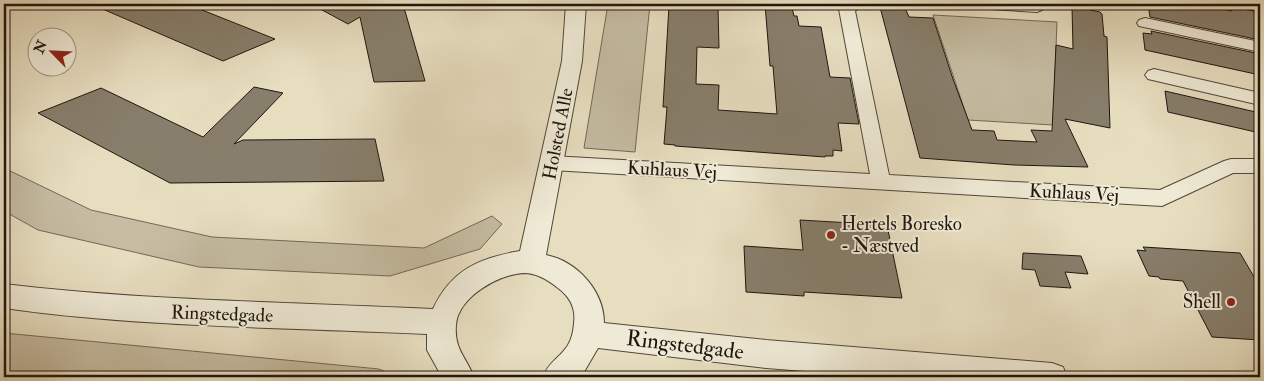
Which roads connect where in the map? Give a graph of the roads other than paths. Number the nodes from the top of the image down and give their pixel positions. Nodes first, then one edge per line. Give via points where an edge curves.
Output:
1 (576, 4) edge
2 (991, 4) edge
3 (1250, 4) edge
4 (847, 6) edge
5 (1260, 6) edge
6 (1037, 7) dead end
7 (1144, 23) dead end
8 (1260, 47) edge
9 (1154, 75) dead end
10 (1260, 99) edge
11 (552, 163) junction
12 (1260, 166) edge
13 (881, 182) junction
14 (531, 262) junction
15 (4, 296) edge
16 (440, 322) junction
17 (588, 334) junction
18 (459, 377) edge
19 (558, 377) edge
20 (1052, 377) edge

1 - 11 street, Holsted Alle via 572,61
2 - 6 street
3 - 5 street
4 - 13 street
7 - 8 street
9 - 10 street
11 - 13 street, Kuhlaus Vej
11 - 14 street, Holsted Alle
12 - 13 street, Kuhlaus Vej via 1231,166 1162,198
14 - 16 street via 508,263 486,270 466,283 450,301
14 - 17 street via 570,278 583,294 589,313
15 - 16 street, Ringstedgade via 134,310
16 - 18 street via 440,344 447,365
17 - 19 street via 579,356
17 - 20 street, Ringstedgade via 766,354

